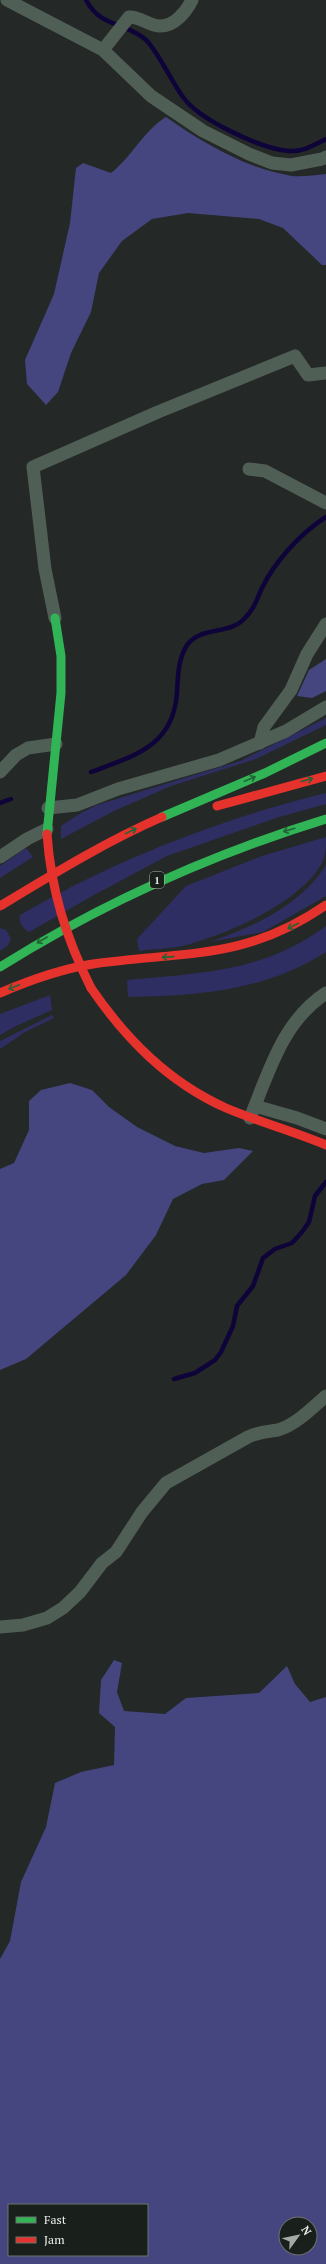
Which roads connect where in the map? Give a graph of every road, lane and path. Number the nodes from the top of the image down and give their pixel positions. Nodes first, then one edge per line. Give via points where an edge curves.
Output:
1 (7, 0) edge
2 (192, 0) edge
3 (103, 50) junction
4 (326, 156) edge
5 (326, 373) edge
6 (249, 469) dead end
7 (326, 503) edge
8 (56, 618) joint
9 (326, 624) edge
10 (326, 707) edge
11 (260, 743) junction
12 (326, 743) edge
13 (56, 744) junction
14 (0, 772) edge
15 (326, 776) edge
16 (48, 808) junction
17 (211, 809) dead end
18 (326, 819) edge
19 (174, 822) dead end
20 (47, 831) junction
21 (0, 857) edge
22 (326, 905) edge
23 (0, 906) edge
24 (0, 967) edge
25 (326, 992) edge
26 (0, 993) edge
27 (253, 1112) junction
28 (326, 1130) edge
29 (326, 1145) edge
30 (326, 1396) edge
31 (0, 1627) edge

1 - 3 street
2 - 3 street via 187,10 174,22 159,26 138,17 129,17
3 - 4 street via 158,100 203,131 249,154 272,163 291,165 322,160
5 - 8 street via 308,375 295,356 158,412 34,467 45,569
6 - 7 street via 265,471
8 - 13 main road via 61,656 61,693
9 - 11 street via 307,654 291,690 264,727
10 - 11 street
11 - 16 street via 219,760 118,789 77,805
23 -> 12 main road via 130,831 265,773
13 - 14 street via 28,748 16,755
13 - 16 main road
17 -> 15 main road
16 - 20 main road
18 -> 24 main road, 1 via 228,851 172,873 80,918
19 - 23 main road via 115,847
20 - 21 street via 27,838
20 - 27 main road, bridge via 48,858 57,908 65,934 91,988 123,1032 158,1066 199,1094
22 -> 26 main road via 291,927 244,946 185,956 93,964 38,977
25 - 27 street via 304,1009 286,1033
27 - 28 street via 297,1118
27 - 29 main road
30 - 31 street via 290,1425 277,1430 261,1431 248,1437 166,1483 142,1512 116,1552 102,1563 80,1592 63,1608 47,1618 23,1625

